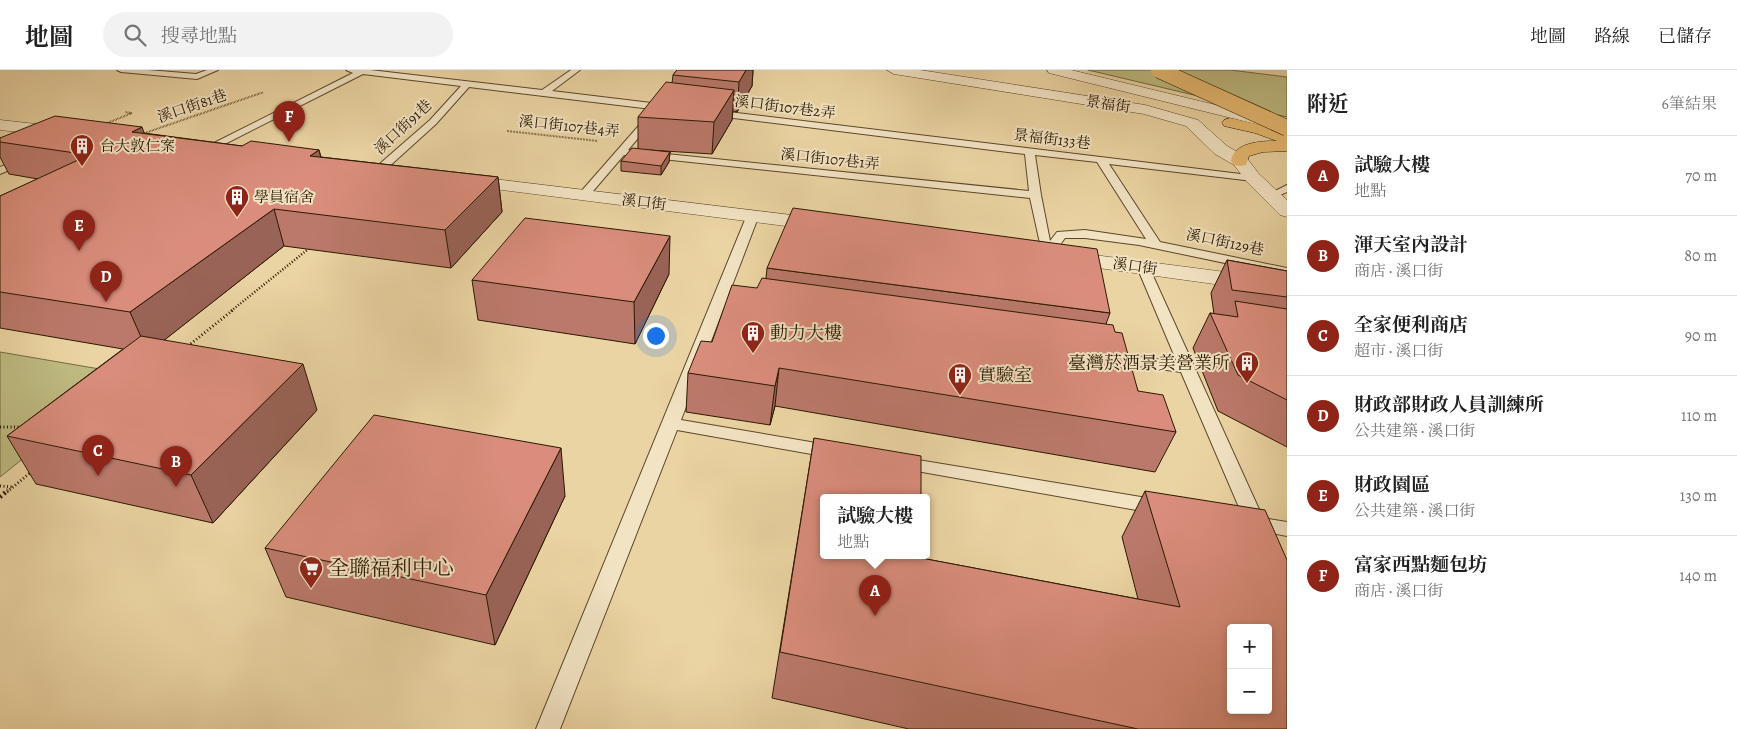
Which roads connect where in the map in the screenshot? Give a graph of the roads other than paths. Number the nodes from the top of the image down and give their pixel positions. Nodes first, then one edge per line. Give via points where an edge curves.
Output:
1 (121, 70) edge
2 (214, 70) edge
3 (350, 70) edge
4 (576, 70) edge
5 (894, 70) edge
6 (1054, 70) edge
7 (1159, 70) edge
8 (1187, 70) edge
9 (364, 71) edge
10 (467, 84) junction
11 (544, 93) junction
12 (1158, 95) junction
13 (660, 107) junction
14 (680, 109) edge
15 (1280, 109) dead end
16 (1146, 110) junction
17 (700, 112) edge
18 (1185, 114) junction
19 (1230, 123) junction
20 (0, 125) edge
21 (1287, 128) edge
22 (847, 130) joint
23 (73, 138) edge
24 (1287, 139) edge
25 (1287, 146) edge
26 (198, 148) joint
27 (625, 148) junction
28 (1030, 152) junction
29 (235, 153) edge
30 (33, 156) edge
31 (1102, 160) junction
32 (1240, 161) junction
33 (360, 168) edge
34 (379, 170) junction
35 (0, 171) edge
36 (399, 172) edge
37 (448, 178) edge
38 (1253, 178) junction
39 (1287, 188) edge
40 (584, 195) junction
41 (1035, 195) junction
42 (1271, 196) junction
43 (1287, 211) edge
44 (753, 215) junction
45 (841, 227) edge
46 (1156, 245) junction
47 (1027, 252) edge
48 (1047, 254) junction
49 (1143, 267) junction
50 (1287, 272) edge
51 (1287, 287) edge
52 (719, 302) junction
53 (758, 308) edge
54 (1091, 355) edge
55 (1189, 368) junction
56 (671, 424) junction
57 (856, 456) edge
58 (886, 460) edge
59 (1178, 511) edge
60 (1237, 521) edge
61 (1256, 524) junction
62 (1287, 529) edge
63 (548, 729) edge

1 - 2 lane via 197,77
3 - 9 lane
4 - 11 lane
5 - 16 street, 景福街
6 - 12 street
7 - 21 highway, bridge
8 - 15 highway
9 - 10 lane
9 - 26 lane
10 - 11 lane
10 - 34 lane, 溪口街91巷 via 433,122
11 - 13 lane
12 - 18 street via 1202,114
12 - 21 street
13 - 14 lane
13 - 27 lane
16 - 18 street
16 - 32 street, 景福街 via 1192,123 1221,150
17 - 22 lane, 溪口街107巷2弄
18 - 19 street
19 - 21 street
19 - 24 highway
20 - 23 street
22 - 28 lane, 景福街133巷
25 - 32 highway via 1247,150 1241,154
26 - 29 street
27 - 40 lane
27 - 41 lane, 溪口街107巷1弄
28 - 31 lane, 景福街133巷
28 - 41 lane
30 - 35 lane
31 - 38 lane, 景福街133巷
31 - 46 lane
32 - 38 street, 景福街
33 - 34 street
34 - 36 street
37 - 40 street, 溪口街
38 - 42 street, 景福街
39 - 42 lane
40 - 44 street, 溪口街
41 - 48 lane
42 - 43 street, 景福街
44 - 45 street, 溪口街
44 - 52 lane
46 - 48 lane, 溪口街129巷 via 1085,234 1061,235
46 - 50 lane, 溪口街129巷
47 - 48 street, 溪口街
48 - 49 street, 溪口街
49 - 51 street, 溪口街
49 - 55 lane
52 - 53 lane
52 - 56 lane
54 - 55 lane
55 - 61 lane
56 - 57 lane
56 - 63 lane
58 - 59 lane
60 - 61 lane
61 - 62 lane

